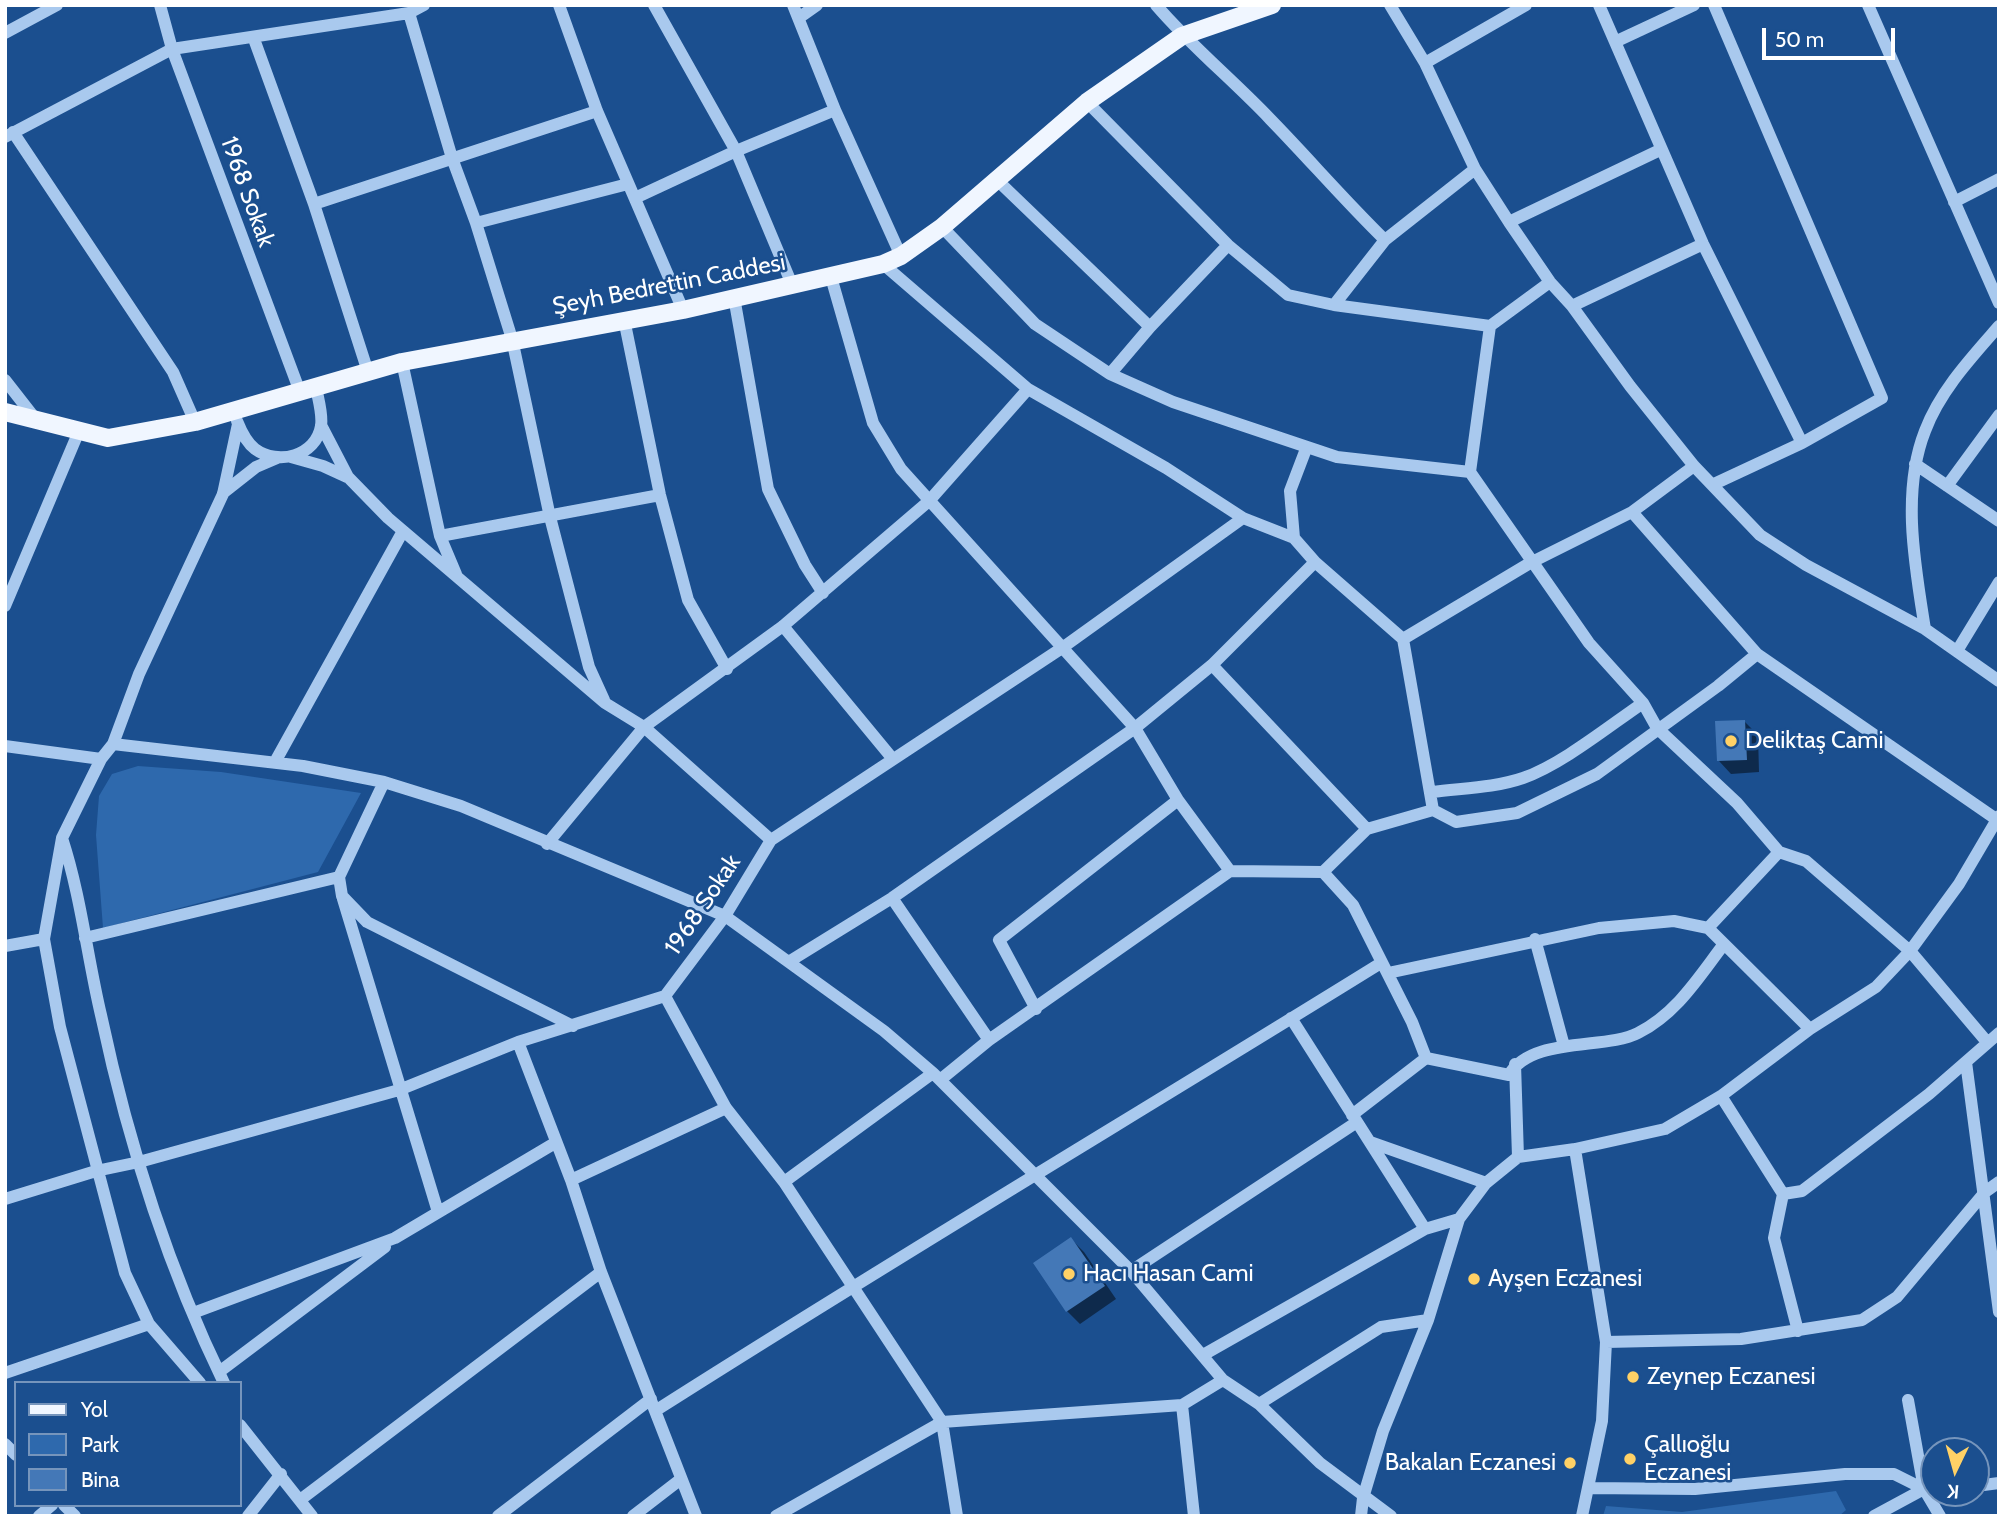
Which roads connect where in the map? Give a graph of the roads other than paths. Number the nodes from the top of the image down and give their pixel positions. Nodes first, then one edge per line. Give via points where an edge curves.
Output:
1 (57, 5) edge
2 (160, 5) edge
3 (424, 5) edge
4 (559, 5) edge
5 (654, 5) edge
6 (793, 5) edge
7 (817, 5) edge
8 (1156, 5) edge
9 (1272, 5) edge
10 (1390, 5) edge
11 (1526, 5) edge
12 (1599, 5) edge
13 (1695, 5) edge
14 (1714, 5) edge
15 (1868, 5) edge
16 (409, 13) junction
17 (800, 18) junction
18 (5, 33) edge
19 (1182, 36) junction
20 (254, 39) junction
21 (1617, 41) junction
22 (172, 49) junction
23 (1425, 63) junction
24 (1087, 102) junction
25 (835, 110) junction
26 (597, 111) junction
27 (9, 134) edge
28 (1660, 150) junction
29 (736, 151) junction
30 (452, 159) junction
31 (1475, 169) junction
32 (1999, 179) edge
33 (997, 180) junction
34 (628, 184) junction
35 (635, 198) junction
36 (1954, 202) junction
37 (314, 204) junction
38 (1509, 222) junction
39 (476, 223) junction
40 (942, 227) junction
41 (1385, 240) junction
42 (1703, 244) junction
43 (1228, 245) junction
44 (901, 256) junction
45 (883, 264) junction
46 (831, 277) junction
47 (1550, 282) junction
48 (793, 287) junction
49 (734, 297) junction
50 (1999, 303) edge
51 (1334, 305) junction
52 (1572, 306) junction
53 (683, 310) junction
54 (624, 320) junction
55 (1490, 326) junction
56 (1999, 326) edge
57 (1150, 327) junction
58 (512, 339) junction
59 (401, 362) junction
60 (368, 372) junction
61 (1110, 374) junction
62 (5, 380) edge
63 (1028, 389) junction
64 (308, 390) junction
65 (5, 412) edge
66 (1999, 415) edge
67 (235, 417) junction
68 (37, 422) junction
69 (195, 422) junction
70 (321, 425) junction
71 (79, 431) junction
72 (1802, 443) junction
73 (1306, 449) junction
74 (284, 458) junction
75 (1915, 464) junction
76 (1694, 466) junction
77 (1470, 472) junction
78 (348, 477) junction
79 (1714, 484) junction
80 (1947, 486) junction
81 (223, 494) junction
82 (660, 495) junction
83 (929, 500) junction
84 (1632, 512) junction
85 (550, 517) junction
86 (1243, 518) junction
87 (1999, 521) edge
88 (403, 531) junction
89 (440, 536) junction
90 (1294, 538) junction
91 (1315, 562) junction
92 (1530, 563) junction
93 (458, 579) junction
94 (1999, 582) edge
95 (823, 593) junction
96 (5, 606) edge
97 (783, 626) junction
98 (1925, 629) junction
99 (1403, 639) junction
100 (1062, 648) junction
101 (1957, 651) junction
102 (1757, 653) junction
103 (1212, 665) junction
104 (727, 669) junction
105 (1999, 681) edge
106 (606, 703) junction
107 (1643, 703) junction
108 (644, 727) junction
109 (1135, 728) junction
110 (1657, 728) junction
111 (113, 744) junction
112 (5, 746) edge
113 (892, 758) junction
114 (101, 760) junction
115 (275, 762) junction
116 (384, 782) junction
117 (1432, 792) junction
118 (1178, 800) junction
119 (1433, 810) junction
120 (1998, 817) edge
121 (1367, 829) junction
122 (62, 838) junction
123 (1999, 838) edge
124 (771, 840) junction
125 (1983, 843) junction
126 (547, 844) junction
127 (1779, 852) junction
128 (1230, 871) junction
129 (1323, 872) junction
130 (339, 877) junction
131 (342, 896) junction
132 (892, 898) junction
133 (725, 916) junction
134 (1708, 928) junction
135 (85, 938) junction
136 (44, 939) junction
137 (1535, 939) junction
138 (1724, 944) junction
139 (5, 946) edge
140 (1910, 951) junction
141 (790, 961) junction
142 (1385, 968) junction
143 (666, 996) junction
144 (1036, 1009) junction
145 (1291, 1018) junction
146 (573, 1026) junction
147 (1810, 1029) junction
148 (1999, 1033) edge
149 (989, 1040) junction
150 (518, 1042) junction
151 (1987, 1042) junction
152 (1564, 1046) junction
153 (1426, 1058) junction
154 (1966, 1062) junction
155 (1515, 1064) junction
156 (936, 1076) junction
157 (399, 1090) junction
158 (1721, 1096) junction
159 (726, 1108) junction
160 (1354, 1119) junction
161 (1370, 1142) junction
162 (555, 1143) junction
163 (1575, 1149) junction
164 (1518, 1157) junction
165 (139, 1162) junction
166 (96, 1171) junction
167 (1035, 1177) junction
168 (571, 1180) junction
169 (784, 1182) junction
170 (1999, 1182) edge
171 (1486, 1183) junction
172 (1985, 1192) junction
173 (1783, 1194) junction
174 (5, 1199) edge
175 (439, 1212) junction
176 (1459, 1219) junction
177 (1425, 1229) junction
178 (399, 1236) junction
179 (1131, 1271) junction
180 (601, 1272) junction
181 (850, 1286) junction
182 (1999, 1312) edge
183 (193, 1313) junction
184 (1428, 1320) junction
185 (149, 1324) junction
186 (1798, 1331) junction
187 (1606, 1342) junction
188 (1203, 1355) junction
189 (5, 1373) edge
190 (221, 1378) edge
191 (1223, 1380) junction
192 (198, 1381) edge
193 (1908, 1400) dead end
194 (1259, 1404) junction
195 (653, 1405) junction
196 (1182, 1405) junction
197 (242, 1419) edge
198 (942, 1422) junction
199 (242, 1427) edge
200 (250, 1435) junction
201 (1920, 1451) edge
202 (281, 1474) junction
203 (681, 1479) junction
204 (1920, 1485) edge
205 (1588, 1488) junction
206 (1920, 1493) edge
207 (1363, 1498) junction
208 (300, 1500) junction
209 (248, 1516) edge
210 (312, 1516) edge
211 (498, 1516) edge
212 (632, 1516) edge
213 (696, 1516) edge
214 (776, 1516) edge
215 (957, 1516) edge
216 (1194, 1516) edge
217 (1361, 1516) edge
218 (1391, 1516) edge
219 (1582, 1516) edge
220 (1874, 1516) edge

1 - 18 street
2 - 22 street, 1968 Sokak
3 - 16 street
4 - 26 street
5 - 29 street
6 - 17 street
7 - 17 street
8 - 19 street
9 - 19 main road, Şeyh Bedrettin Caddesi
10 - 23 street
11 - 23 street
12 - 21 street
13 - 21 street
14 - 72 street via 1881,398
15 - 36 street
16 - 20 street
16 - 30 street
17 - 25 street
19 - 24 main road, Şeyh Bedrettin Caddesi
19 - 41 street via 1269,118
20 - 22 street
20 - 37 street
21 - 28 street
22 - 27 street
22 - 64 street, 1968 Sokak
23 - 31 street
24 - 33 main road, Şeyh Bedrettin Caddesi
24 - 43 street
25 - 29 street
25 - 44 street
26 - 30 street
26 - 34 street
27 - 69 street via 173,372
28 - 38 street
28 - 42 street
29 - 35 street
29 - 48 street
30 - 37 street
30 - 39 street
31 - 38 street
31 - 41 street
32 - 36 street
33 - 40 main road, Şeyh Bedrettin Caddesi
33 - 57 street
34 - 35 street
34 - 39 street
35 - 53 street
36 - 50 street
37 - 60 street
38 - 47 street
39 - 58 street
40 - 44 main road, Şeyh Bedrettin Caddesi
40 - 61 street via 1035,324
41 - 51 street
42 - 52 street
42 - 72 street
43 - 51 street via 1288,295
43 - 57 street
44 - 45 main road, Şeyh Bedrettin Caddesi
45 - 46 main road, Şeyh Bedrettin Caddesi
45 - 63 street
46 - 48 main road, Şeyh Bedrettin Caddesi
46 - 83 street via 873,423 901,470
47 - 52 street
47 - 55 street
48 - 49 main road, Şeyh Bedrettin Caddesi
49 - 53 main road, Şeyh Bedrettin Caddesi
49 - 95 street via 768,489
51 - 55 street
52 - 76 street
53 - 54 main road, Şeyh Bedrettin Caddesi
54 - 58 main road, Şeyh Bedrettin Caddesi
54 - 82 street
55 - 77 street
56 - 75 street via 1956,376 1925,430
57 - 61 street
58 - 59 main road, Şeyh Bedrettin Caddesi
58 - 85 street
59 - 60 main road, Şeyh Bedrettin Caddesi
59 - 89 street
60 - 64 main road, Şeyh Bedrettin Caddesi
61 - 73 street via 1173,402
62 - 68 street
63 - 83 street
63 - 86 street
64 - 67 main road, Şeyh Bedrettin Caddesi
64 - 70 street, 1968 Sokak
65 - 68 main road, Şeyh Bedrettin Caddesi
66 - 80 street
67 - 69 main road, Şeyh Bedrettin Caddesi
67 - 74 street via 252,448
67 - 81 street
68 - 71 main road, Şeyh Bedrettin Caddesi
69 - 71 main road, Şeyh Bedrettin Caddesi via 108,438
70 - 74 street via 307,449
70 - 78 street, 1968 Sokak
71 - 96 street
72 - 79 street
73 - 77 street via 1337,457
73 - 90 street via 1290,491
74 - 78 street
74 - 81 street via 256,467
75 - 80 street
75 - 98 street via 1915,569
76 - 79 street
76 - 84 street
77 - 92 street
78 - 88 street, 1968 Sokak
79 - 98 street via 1760,535
80 - 87 street
81 - 111 street via 139,674
82 - 85 street
82 - 104 street via 688,600
83 - 95 street
83 - 100 street
84 - 92 street
84 - 102 street
85 - 89 street
85 - 106 street via 589,667
86 - 90 street
86 - 100 street
88 - 93 street, 1968 Sokak
88 - 115 street
89 - 93 street
90 - 91 street
91 - 99 street
91 - 103 street
92 - 99 street
92 - 107 street via 1589,643
93 - 106 street, 1968 Sokak
94 - 101 street
95 - 97 street
97 - 104 street
97 - 113 street
98 - 101 street
99 - 117 street
100 - 109 street
100 - 113 street
101 - 105 street
102 - 110 street
102 - 120 street
103 - 109 street
103 - 121 street
104 - 108 street
106 - 108 street, 1968 Sokak
107 - 110 street
107 - 117 street via 1525,778
108 - 124 street, 1968 Sokak
108 - 126 street
109 - 118 street
109 - 132 street
110 - 119 street via 1597,774 1517,813 1456,822
110 - 127 street via 1737,803
111 - 114 street
111 - 115 street
112 - 114 street
113 - 124 street
114 - 122 street
115 - 116 street
116 - 126 street via 461,806
116 - 130 street
117 - 119 street
118 - 128 street
118 - 144 street via 999,940
119 - 121 street
120 - 125 street
121 - 129 street
122 - 135 street via 76,881
122 - 136 street
123 - 125 street
124 - 133 street, 1968 Sokak
125 - 140 street
126 - 133 street
127 - 134 street
127 - 140 street via 1807,861
128 - 129 street
128 - 144 street
129 - 142 street via 1353,905
130 - 131 street
130 - 135 street
131 - 146 street via 367,922
131 - 157 street
132 - 141 street
132 - 149 street
133 - 141 street
133 - 143 street, 1968 Sokak
134 - 137 street via 1674,921
134 - 138 street
135 - 165 street via 119,1094
136 - 139 street
136 - 166 street via 60,1027
137 - 142 street
137 - 152 street
138 - 147 street
138 - 152 street via 1674,1010 1636,1034
140 - 147 street via 1877,987
140 - 151 street
141 - 156 street
142 - 145 street
142 - 153 street
143 - 146 street
143 - 159 street
144 - 149 street
145 - 160 street
145 - 167 street
146 - 150 street
147 - 158 street
148 - 151 street
149 - 156 street
150 - 157 street
150 - 162 street
151 - 154 street
152 - 155 street
153 - 155 street via 1509,1075
153 - 160 street
154 - 172 street
154 - 173 street via 1802,1191
155 - 164 street
156 - 167 street
156 - 169 street
157 - 165 street
157 - 175 street
158 - 163 street via 1665,1129
158 - 173 street
159 - 168 street
159 - 169 street
160 - 161 street
160 - 179 street
161 - 171 street
161 - 177 street
162 - 168 street
162 - 175 street
163 - 164 street
163 - 187 street
164 - 171 street
165 - 166 street
165 - 183 street
166 - 174 street
166 - 185 street via 124,1273
167 - 179 street
167 - 181 street
168 - 180 street
169 - 181 street
170 - 172 street
171 - 176 street
172 - 182 street
172 - 186 street via 1898,1297 1862,1320
173 - 186 street via 1774,1238
175 - 178 street
176 - 177 street
176 - 184 street
177 - 188 street
178 - 183 street
178 - 190 street
179 - 188 street
180 - 195 street
180 - 208 street
181 - 195 street
181 - 198 street
183 - 190 street
184 - 194 street via 1381,1328
184 - 207 street via 1383,1431
185 - 189 street
185 - 192 street
186 - 187 street via 1741,1339
187 - 205 street via 1602,1420
188 - 191 street
191 - 194 street
191 - 196 street
193 - 201 street
194 - 207 street
195 - 203 street
195 - 211 street
196 - 198 street
196 - 216 street
197 - 200 street
198 - 214 street
198 - 215 street
199 - 200 street
200 - 202 street
202 - 208 street
202 - 209 street
203 - 212 street
203 - 213 street
204 - 205 street via 1894,1474 1845,1474 1695,1489
205 - 219 street
206 - 220 street
207 - 217 street
207 - 218 street
208 - 210 street

